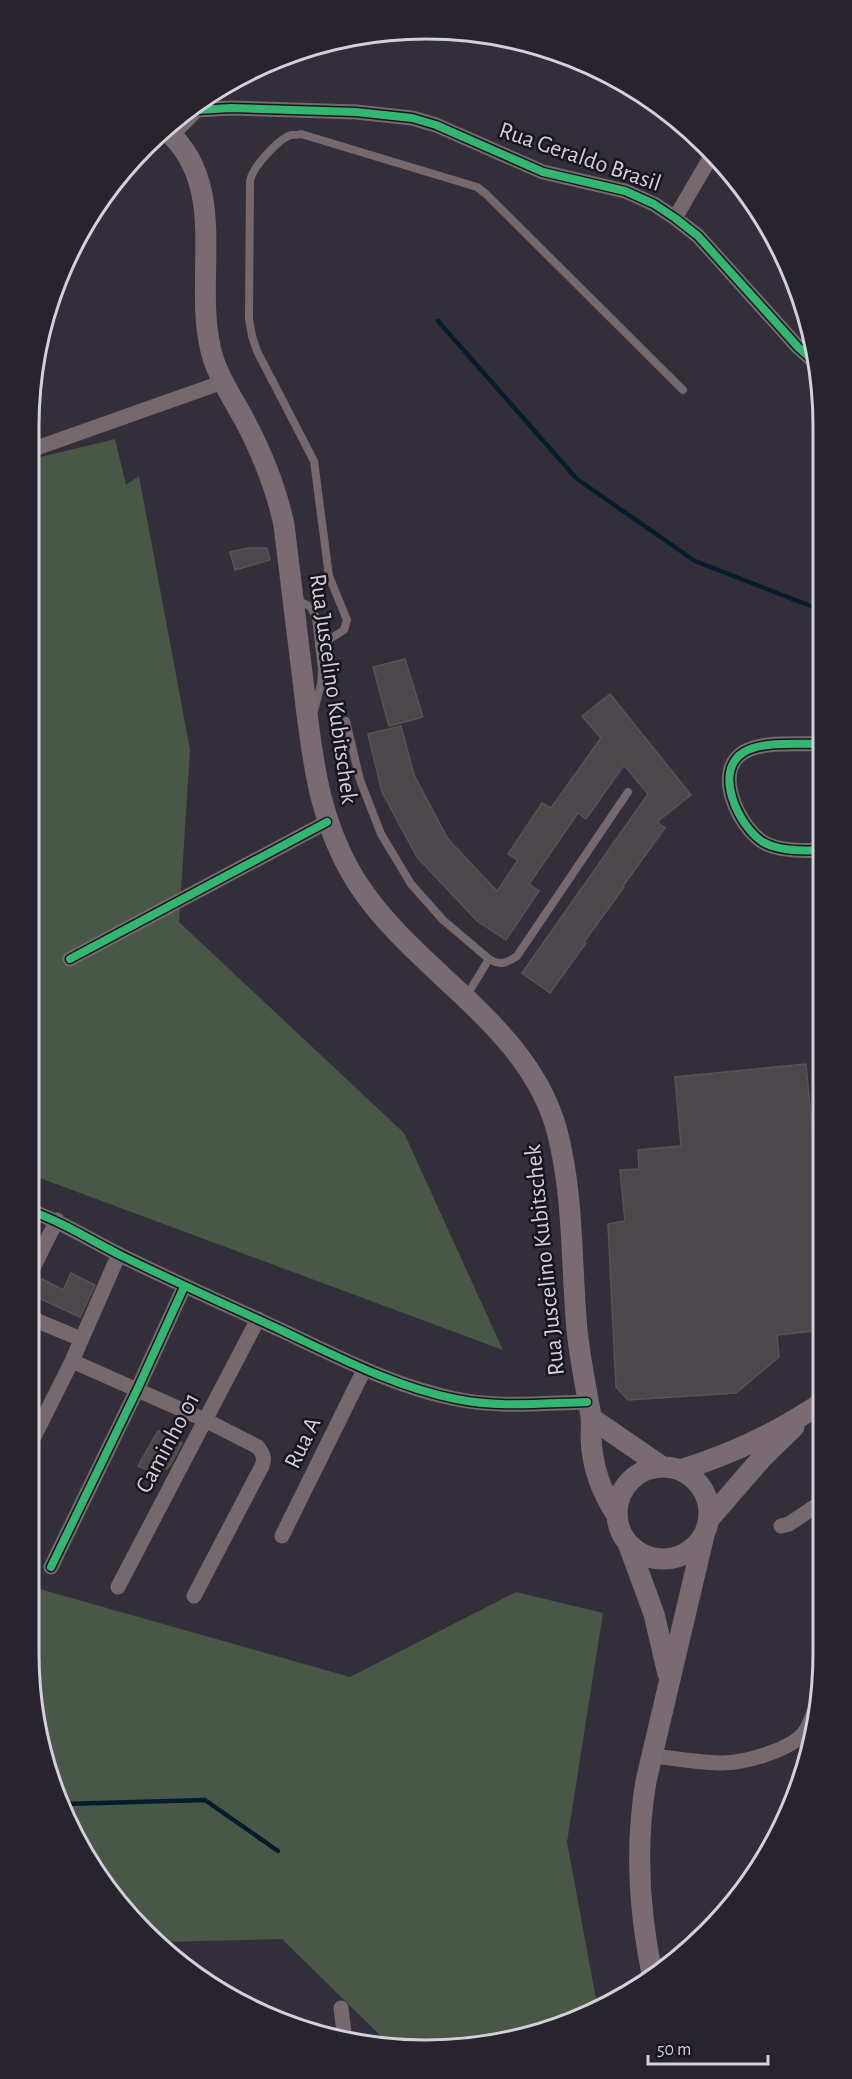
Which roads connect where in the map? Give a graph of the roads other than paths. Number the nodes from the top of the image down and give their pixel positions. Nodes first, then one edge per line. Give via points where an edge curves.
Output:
1 (207, 107) edge
2 (171, 135) edge
3 (708, 161) edge
4 (675, 218) junction
5 (806, 354) edge
6 (223, 382) junction
7 (683, 390) dead end
8 (39, 447) edge
9 (293, 597) junction
10 (319, 646) junction
11 (346, 721) dead end
12 (309, 727) junction
13 (813, 744) edge
14 (628, 792) dead end
15 (327, 822) junction
16 (813, 850) edge
17 (70, 959) dead end
18 (489, 959) junction
19 (465, 999) junction
20 (39, 1214) edge
21 (57, 1220) junction
22 (119, 1254) junction
23 (39, 1256) edge
24 (184, 1287) junction
25 (258, 1319) junction
26 (39, 1322) edge
27 (81, 1339) junction
28 (72, 1361) junction
29 (364, 1370) junction
30 (137, 1390) junction
31 (813, 1408) edge
32 (589, 1410) junction
33 (813, 1410) edge
34 (205, 1420) junction
35 (39, 1427) edge
36 (670, 1468) junction
37 (813, 1508) edge
38 (616, 1514) junction
39 (782, 1526) dead end
40 (707, 1527) junction
41 (282, 1536) dead end
42 (629, 1546) junction
43 (51, 1567) dead end
44 (118, 1587) dead end
45 (194, 1596) dead end
46 (670, 1681) junction
47 (805, 1732) edge
48 (652, 1756) junction
49 (651, 1968) edge
50 (341, 2008) dead end
51 (344, 2031) edge

1 - 4 street, Rua Geraldo Brasil via 412,118 543,172 625,191
2 - 6 main road, Rua Juscelino Kubitschek via 187,154 203,193 206,320
3 - 4 street
4 - 5 street, Rua Geraldo Brasil via 713,251
6 - 8 street
6 - 9 main road, Rua Juscelino Kubitschek via 273,484 284,525
7 - 10 lane via 477,187 301,134 283,139 251,173 249,319 257,351 314,461 329,576 347,620 344,630
9 - 10 lane via 315,613
9 - 12 main road, Rua Juscelino Kubitschek
10 - 12 lane via 321,684
11 - 18 lane via 360,780 381,834 411,884 443,920
12 - 15 main road, Rua Juscelino Kubitschek
13 - 16 street via 755,747 734,760 729,776 732,801 746,825 763,842 781,848
14 - 18 lane via 517,956 502,963
15 - 17 street
15 - 19 main road, Rua Juscelino Kubitschek via 358,884 382,916
18 - 19 lane
19 - 32 main road, Rua Juscelino Kubitschek via 529,1068 546,1098 557,1130 570,1206 577,1331
20 - 21 street
21 - 22 street
21 - 23 street
22 - 24 street
22 - 27 street
24 - 25 street
24 - 30 street
25 - 29 street
25 - 34 street, Caminho 01
26 - 27 street
27 - 28 street
28 - 30 street
28 - 35 street
29 - 32 street via 454,1399
29 - 41 street, Rua A
30 - 34 street
30 - 43 street
31 - 36 main road via 708,1462
32 - 36 main road
32 - 38 main road, Rua Juscelino Kubitschek via 595,1468
33 - 40 main road via 762,1458
34 - 44 street, Caminho 01
34 - 45 street via 258,1447 264,1461
36 - 38 main road via 647,1470 634,1476 624,1487
36 - 40 main road via 693,1478 704,1490 709,1504
37 - 39 street
38 - 42 main road
40 - 42 main road via 693,1548 678,1557 661,1559
40 - 46 main road
42 - 46 main road via 654,1614
46 - 48 main road
47 - 48 street via 780,1749 723,1763
48 - 49 main road via 642,1803 639,1859 642,1914
50 - 51 street

